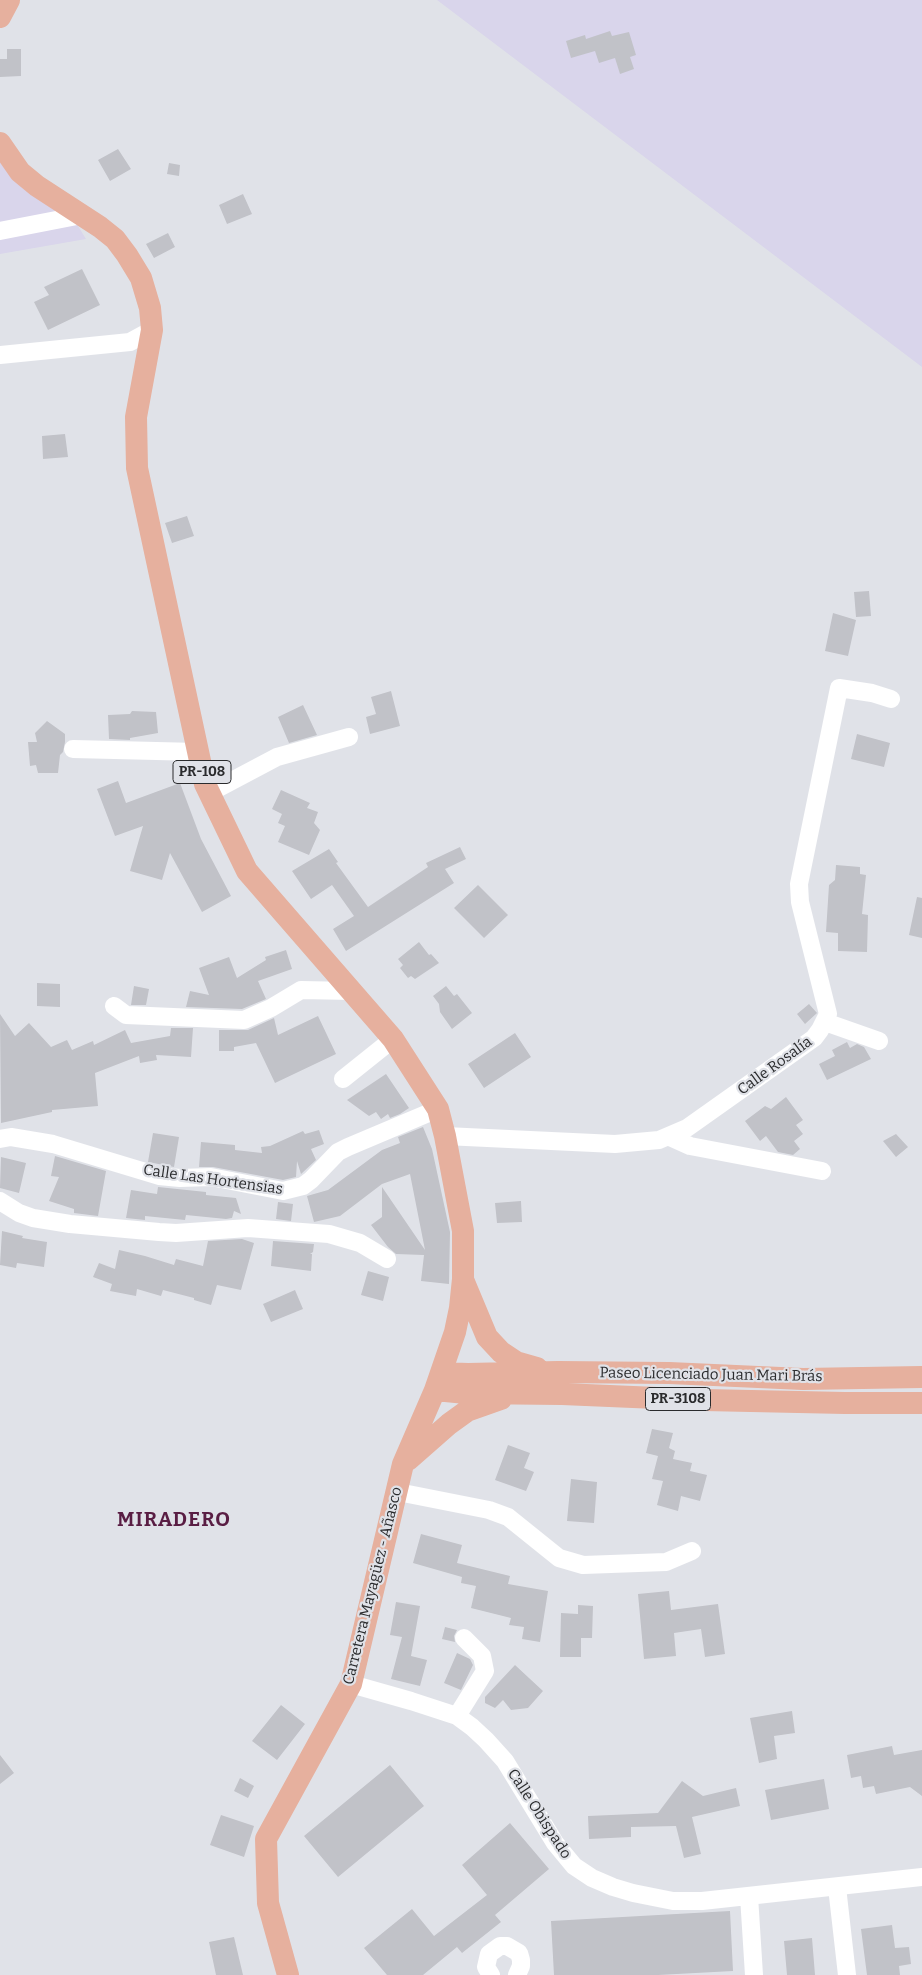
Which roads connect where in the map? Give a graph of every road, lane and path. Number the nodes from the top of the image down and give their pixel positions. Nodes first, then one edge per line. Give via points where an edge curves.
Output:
1 (9, 0) edge
2 (0, 17) edge
3 (0, 143) edge
4 (82, 215) junction
5 (0, 232) edge
6 (152, 330) junction
7 (0, 355) edge
8 (891, 699) dead end
9 (349, 737) dead end
10 (73, 750) dead end
11 (198, 752) junction
12 (209, 793) junction
13 (352, 991) junction
14 (114, 1006) dead end
15 (825, 1022) junction
16 (393, 1039) junction
17 (879, 1041) dead end
18 (342, 1079) dead end
19 (438, 1109) junction
20 (445, 1136) junction
21 (670, 1137) junction
22 (0, 1139) edge
23 (822, 1171) dead end
24 (0, 1201) edge
25 (388, 1259) dead end
26 (463, 1279) junction
27 (553, 1372) junction
28 (922, 1377) edge
29 (438, 1381) junction
30 (524, 1393) junction
31 (922, 1402) edge
32 (403, 1464) junction
33 (398, 1492) junction
34 (692, 1550) dead end
35 (464, 1638) dead end
36 (351, 1684) junction
37 (456, 1716) junction
38 (922, 1877) edge
39 (837, 1888) junction
40 (749, 1896) junction
41 (288, 1975) edge
42 (491, 1975) edge
43 (517, 1975) edge
44 (754, 1975) edge
45 (847, 1975) edge

1 - 2 main road
3 - 4 main road, PR-108 via 20,172
4 - 5 street
4 - 6 main road, PR-108 via 115,239 128,255 146,293
6 - 7 street via 130,342
6 - 11 main road, PR-108 via 136,417 136,468
8 - 15 street via 839,688 799,884 800,902 828,1014
9 - 12 street via 277,757
10 - 11 street
11 - 12 main road, PR-108
12 - 13 main road, PR-108 via 247,871
13 - 14 street via 301,990 244,1020 126,1015
13 - 16 main road, PR-108
15 - 17 street
15 - 21 street, Calle Rosalía via 806,1046 688,1128
16 - 18 street
16 - 19 main road, PR-108
19 - 20 main road, PR-108
19 - 22 street, Calle Las Hortensias via 338,1152 312,1180 283,1191 211,1177 159,1176 53,1144 12,1137
20 - 21 street, Calle Rosalía via 615,1144 646,1143
20 - 26 main road, PR-108 via 463,1231
21 - 23 street via 690,1146
24 - 25 street via 33,1218 70,1224 176,1233 248,1228 329,1234 360,1243
26 - 27 main road via 487,1337 501,1352 516,1362
26 - 29 main road, PR-108 via 455,1332
27 - 28 main road, Paseo Licenciado Juan Mari Brás / PR-3108 via 803,1379
27 - 29 main road, Paseo Licenciado Juan Mari Brás / PR-3108 via 468,1374
29 - 30 main road, Paseo Licenciado Juan Mari Brás / PR-3108 via 466,1393
29 - 32 main road, Carretera Mayagüez - Añasco / PR-108
30 - 31 main road, Paseo Licenciado Juan Mari Brás / PR-3108
30 - 32 main road via 467,1410
32 - 33 main road, Carretera Mayagüez - Añasco / PR-108
33 - 34 street via 489,1510 508,1517 559,1558 583,1565 666,1562
33 - 36 main road, Carretera Mayagüez - Añasco / PR-108
35 - 37 street via 482,1656 485,1671
36 - 37 street, Calle Obispado
36 - 41 main road, Carretera Mayagüez - Añasco / PR-108 via 266,1839 268,1903
37 - 40 street, Calle Obispado via 486,1740 504,1761 565,1855 574,1866 592,1878 633,1893 672,1901
38 - 39 street, Calle Obispado
39 - 40 street, Calle Obispado
39 - 45 street
40 - 44 street
42 - 43 street via 486,1967 489,1954 494,1949 507,1946 514,1948 521,1960

